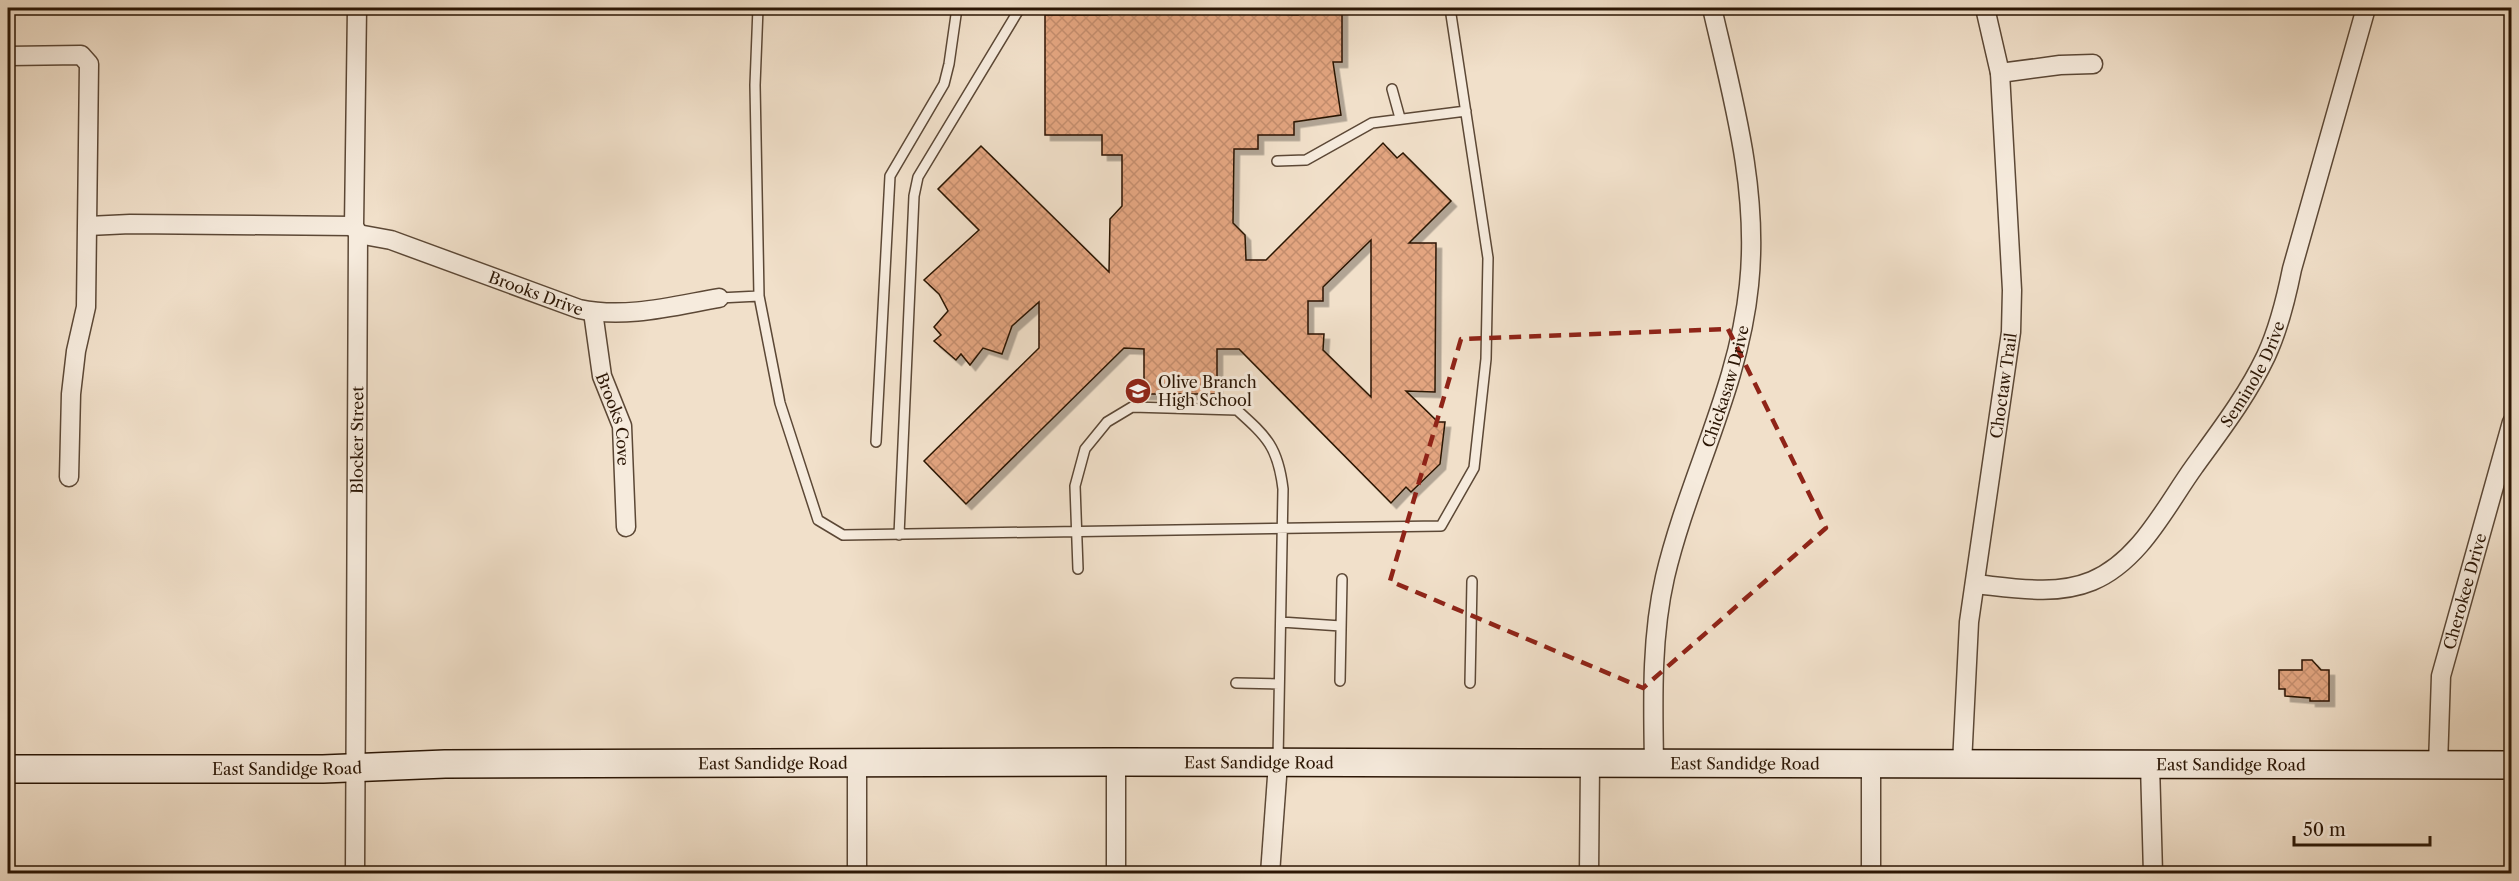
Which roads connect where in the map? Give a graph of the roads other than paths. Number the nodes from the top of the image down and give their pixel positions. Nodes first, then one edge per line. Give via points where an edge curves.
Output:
1 (357, 8) edge
2 (758, 8) edge
3 (957, 8) edge
4 (1020, 8) edge
5 (1450, 8) edge
6 (1712, 8) edge
7 (1985, 8) edge
8 (2366, 8) edge
9 (8, 56) edge
10 (2093, 64) dead end
11 (2000, 73) junction
12 (1392, 89) dead end
13 (1466, 111) junction
14 (1400, 118) junction
15 (1277, 161) dead end
16 (88, 226) junction
17 (356, 230) junction
18 (759, 296) junction
19 (719, 298) joint
20 (593, 312) junction
21 (2511, 422) edge
22 (876, 442) dead end
23 (69, 477) dead end
24 (626, 527) dead end
25 (1282, 529) junction
26 (1077, 532) junction
27 (899, 535) junction
28 (1078, 569) dead end
29 (1342, 579) dead end
30 (1472, 581) dead end
31 (1975, 584) junction
32 (1281, 622) junction
33 (1341, 626) junction
34 (1340, 681) dead end
35 (1236, 683) dead end
36 (1470, 683) dead end
37 (1280, 684) junction
38 (1116, 762) junction
39 (1278, 763) junction
40 (1590, 763) junction
41 (1654, 763) junction
42 (857, 764) junction
43 (1871, 764) junction
44 (1962, 764) junction
45 (2150, 764) junction
46 (2438, 765) junction
47 (2511, 765) edge
48 (355, 767) junction
49 (8, 769) edge
50 (355, 873) edge
51 (857, 873) edge
52 (1116, 873) edge
53 (1270, 873) edge
54 (1589, 873) edge
55 (1871, 873) edge
56 (2153, 873) edge

1 - 17 street, Blocker Street
2 - 18 lane via 755,85
3 - 22 lane via 944,84 890,176
4 - 27 lane via 918,177
5 - 13 lane
6 - 41 street, Chickasaw Drive via 1743,139 1750,195 1751,264 1740,341 1665,579 1653,681
7 - 11 street, Choctaw Trail
8 - 31 street, Seminole Drive via 2278,326 2256,376 2227,423 2146,535 2120,564 2095,580 2066,589
9 - 16 street via 81,55 89,64
10 - 11 street
11 - 31 street, Choctaw Trail via 2012,332
12 - 14 lane
13 - 14 lane
13 - 25 lane via 1488,258 1486,359 1474,468 1441,526
14 - 15 lane via 1372,123 1306,160
16 - 17 street, Brooks Drive
16 - 23 street via 86,307 71,394
17 - 20 street, Brooks Drive
17 - 48 street, Blocker Street
18 - 19 lane
18 - 27 lane via 780,403 818,520 843,535
19 - 20 street, Brooks Drive via 622,314
20 - 24 street, Brooks Cove via 602,376 621,426
21 - 46 street, Cherokee Drive via 2441,676
25 - 26 lane
25 - 26 lane via 1283,489 1277,459 1266,437 1237,410 1132,407 1107,422 1085,449 1075,486
25 - 32 lane
26 - 27 lane
26 - 28 lane
29 - 33 lane
30 - 36 lane
31 - 44 street, Choctaw Trail via 1969,622
32 - 33 lane
32 - 37 lane
33 - 34 lane
35 - 37 lane
37 - 39 lane
38 - 39 street, East Sandidge Road
38 - 42 street, East Sandidge Road
38 - 52 street
39 - 40 street, East Sandidge Road
39 - 53 street
40 - 41 street, East Sandidge Road
40 - 54 street
41 - 43 street, East Sandidge Road
42 - 48 street, East Sandidge Road
42 - 51 street
43 - 44 street, East Sandidge Road
43 - 55 street
44 - 45 street, East Sandidge Road
45 - 46 street, East Sandidge Road
45 - 56 street
46 - 47 street, East Sandidge Road
48 - 49 street, East Sandidge Road
48 - 50 street, Blocker Street

